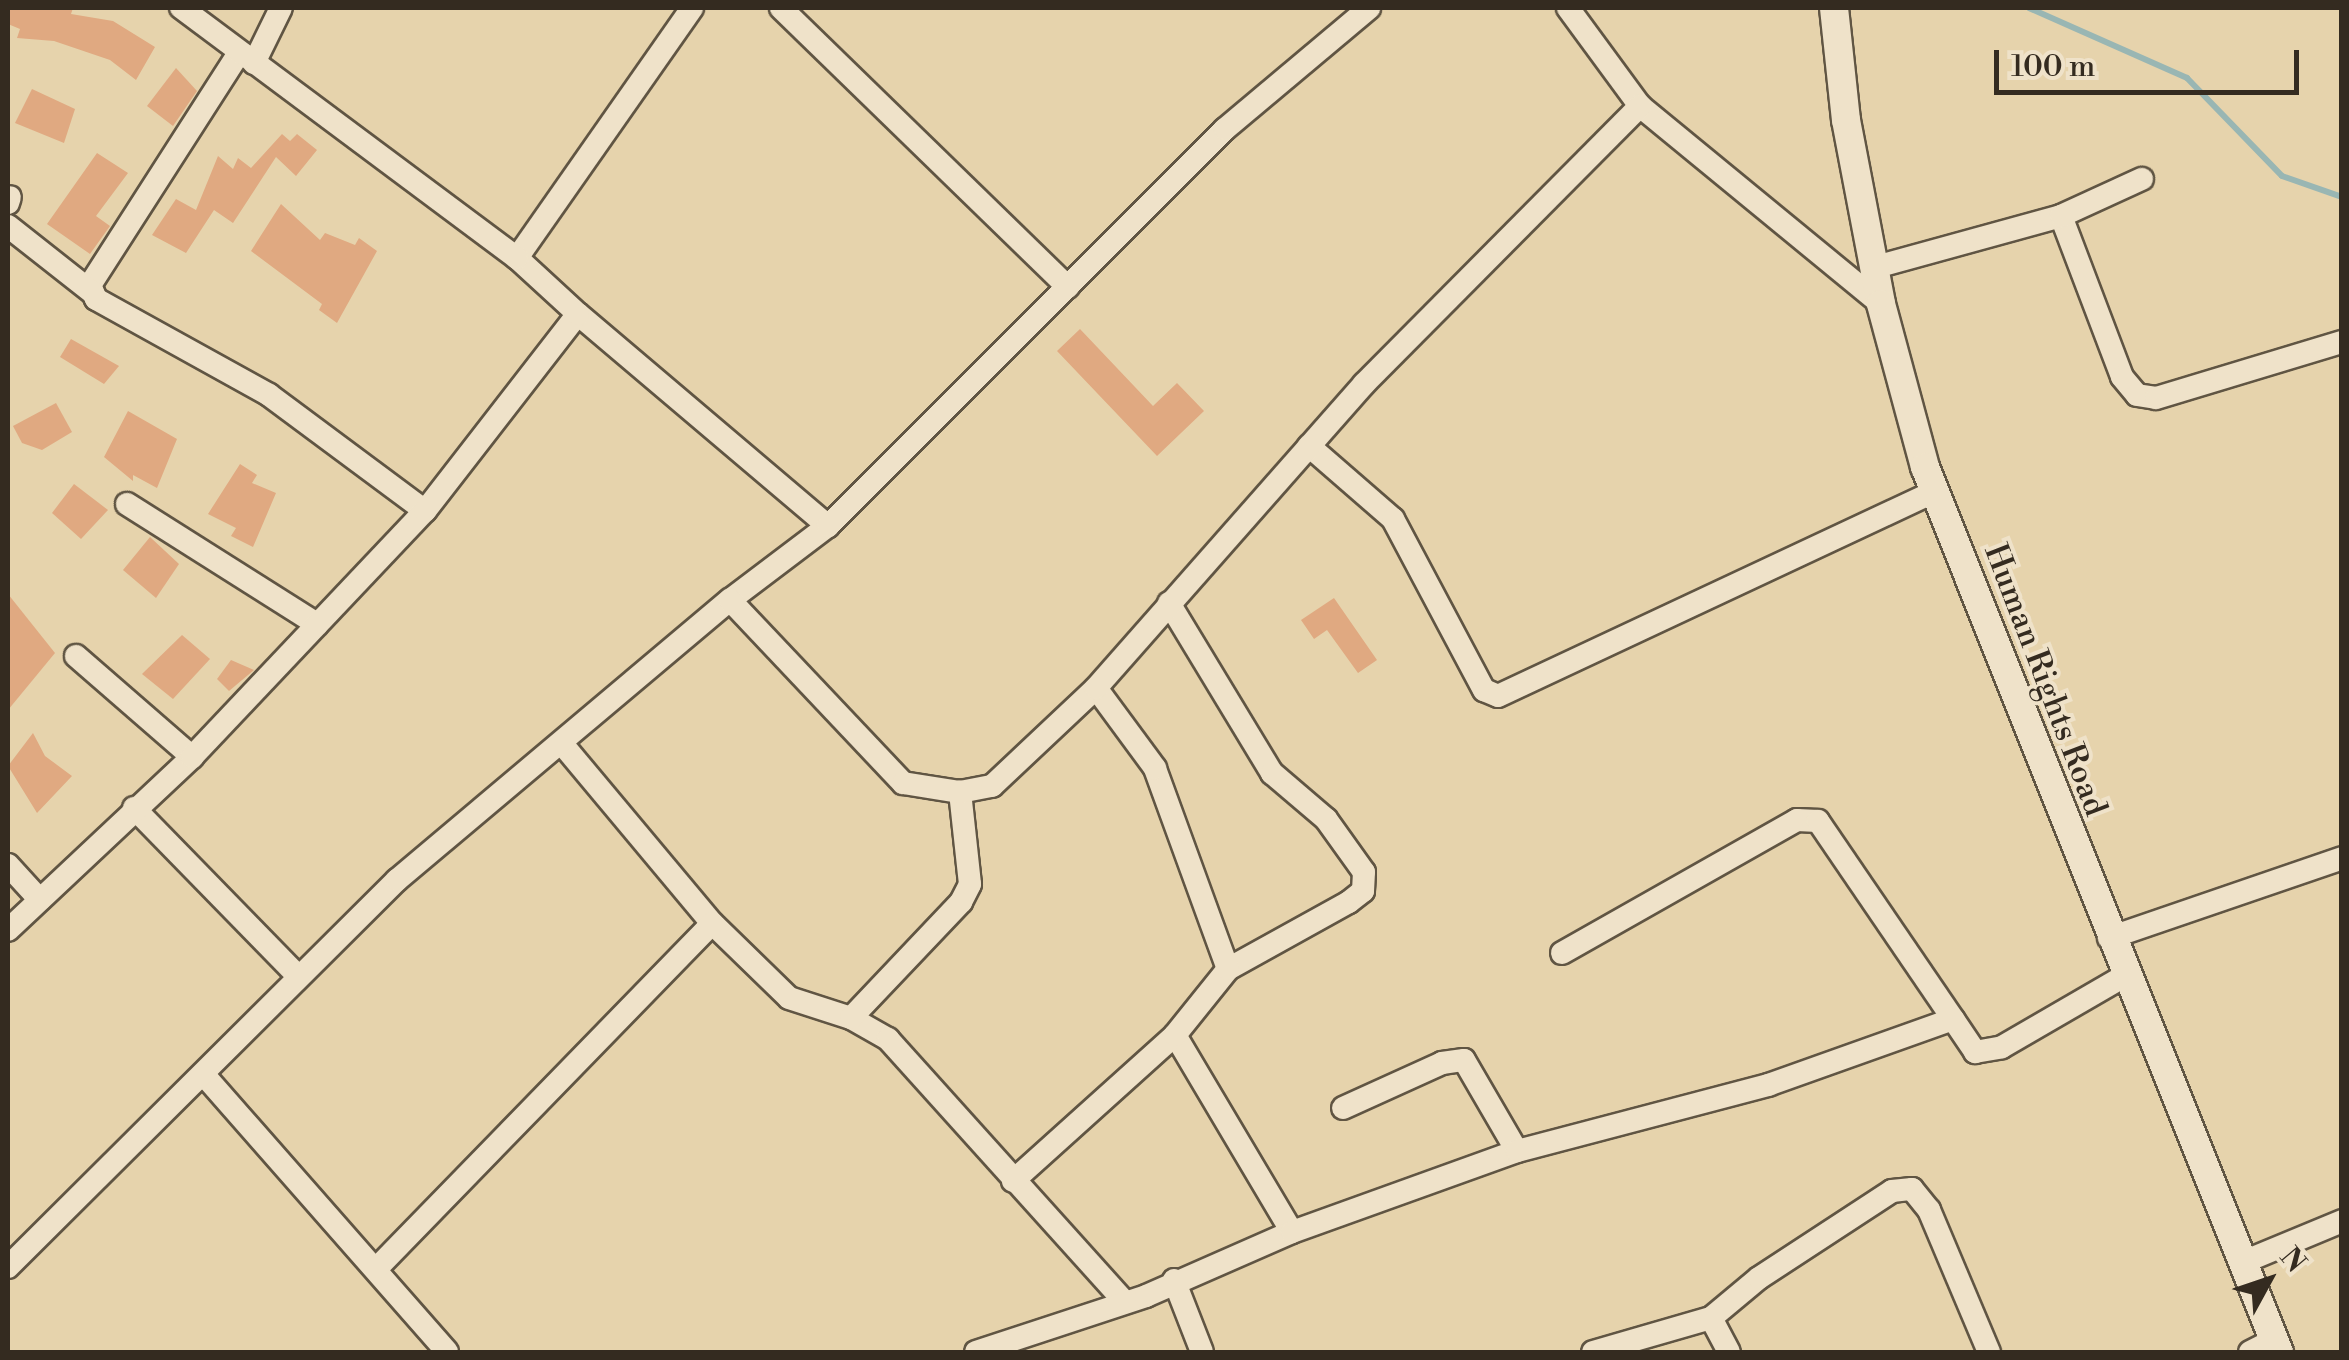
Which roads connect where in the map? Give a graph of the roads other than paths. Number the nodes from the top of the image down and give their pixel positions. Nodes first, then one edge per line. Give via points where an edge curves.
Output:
1 (181, 8) edge
2 (280, 8) edge
3 (692, 8) edge
4 (781, 8) edge
5 (1368, 8) edge
6 (1568, 8) edge
7 (1834, 8) edge
8 (247, 58) junction
9 (1640, 106) junction
10 (2142, 179) dead end
11 (2062, 216) junction
12 (8, 226) edge
13 (517, 258) junction
14 (1876, 267) junction
15 (1068, 286) junction
16 (93, 292) junction
17 (1881, 304) junction
18 (578, 314) junction
19 (2342, 342) edge
20 (1309, 446) junction
21 (1934, 491) junction
22 (127, 504) dead end
23 (425, 511) junction
24 (828, 526) junction
25 (730, 600) junction
26 (1169, 602) junction
27 (317, 624) junction
28 (76, 656) dead end
29 (1096, 688) junction
30 (563, 745) junction
31 (192, 757) junction
32 (960, 792) junction
33 (134, 808) junction
34 (2341, 860) edge
35 (8, 865) edge
36 (40, 900) junction
37 (712, 924) junction
38 (8, 930) edge
39 (2108, 938) junction
40 (1562, 953) dead end
41 (1228, 969) junction
42 (297, 975) junction
43 (2126, 975) junction
44 (851, 1018) junction
45 (1954, 1019) junction
46 (1175, 1035) junction
47 (204, 1075) junction
48 (1343, 1108) dead end
49 (1517, 1151) junction
50 (1013, 1182) junction
51 (2342, 1221) edge
52 (1292, 1232) junction
53 (2246, 1260) junction
54 (8, 1267) edge
55 (378, 1267) junction
56 (1174, 1280) junction
57 (1124, 1301) junction
58 (1711, 1318) junction
59 (2268, 1348) edge
60 (446, 1352) edge
61 (976, 1352) edge
62 (1202, 1352) edge
63 (1594, 1352) edge
64 (1729, 1352) edge
65 (1989, 1352) edge

1 - 8 street
2 - 8 street
3 - 13 street
4 - 15 street
5 - 15 street via 1225,130
6 - 9 street
7 - 14 street, Human Rights Road via 1846,120
8 - 13 street
8 - 16 street via 95,269
9 - 17 street
9 - 20 street
10 - 11 street
11 - 14 street
11 - 19 street via 2122,377 2137,395 2156,398
12 - 16 street
13 - 18 street
14 - 17 street, Human Rights Road
15 - 24 street
16 - 23 street via 268,395
17 - 21 street, Human Rights Road
18 - 23 street
18 - 24 street
20 - 21 street via 1393,519 1484,690 1498,696
20 - 26 street
21 - 39 street, Human Rights Road
22 - 27 street
23 - 27 street
24 - 25 street
25 - 30 street
25 - 32 street via 904,783
26 - 29 street
26 - 41 street via 1272,774 1326,819 1364,872 1363,891 1349,902
27 - 31 street
28 - 31 street
29 - 32 street via 992,786
29 - 41 street via 1155,768
30 - 37 street
30 - 42 street via 397,880
31 - 33 street
32 - 44 street via 970,884 961,902
33 - 36 street
33 - 42 street
34 - 39 street
35 - 36 street
36 - 38 street
37 - 44 street via 789,998
37 - 55 street
39 - 43 street, Human Rights Road
40 - 45 street via 1797,820 1818,821
41 - 46 street
42 - 47 street
43 - 45 street via 2002,1047 1974,1052
43 - 53 street, Human Rights Road
44 - 50 street via 888,1039
45 - 49 street via 1768,1085
46 - 50 street
46 - 52 street
47 - 54 street
47 - 55 street
48 - 49 street via 1442,1063 1464,1060
49 - 52 street
50 - 57 street
51 - 53 street
52 - 56 street
53 - 59 street, Human Rights Road
55 - 60 street
56 - 57 street
56 - 62 street
57 - 61 street
58 - 63 street
58 - 64 street
58 - 65 street via 1759,1278 1892,1191 1912,1190 1930,1210

